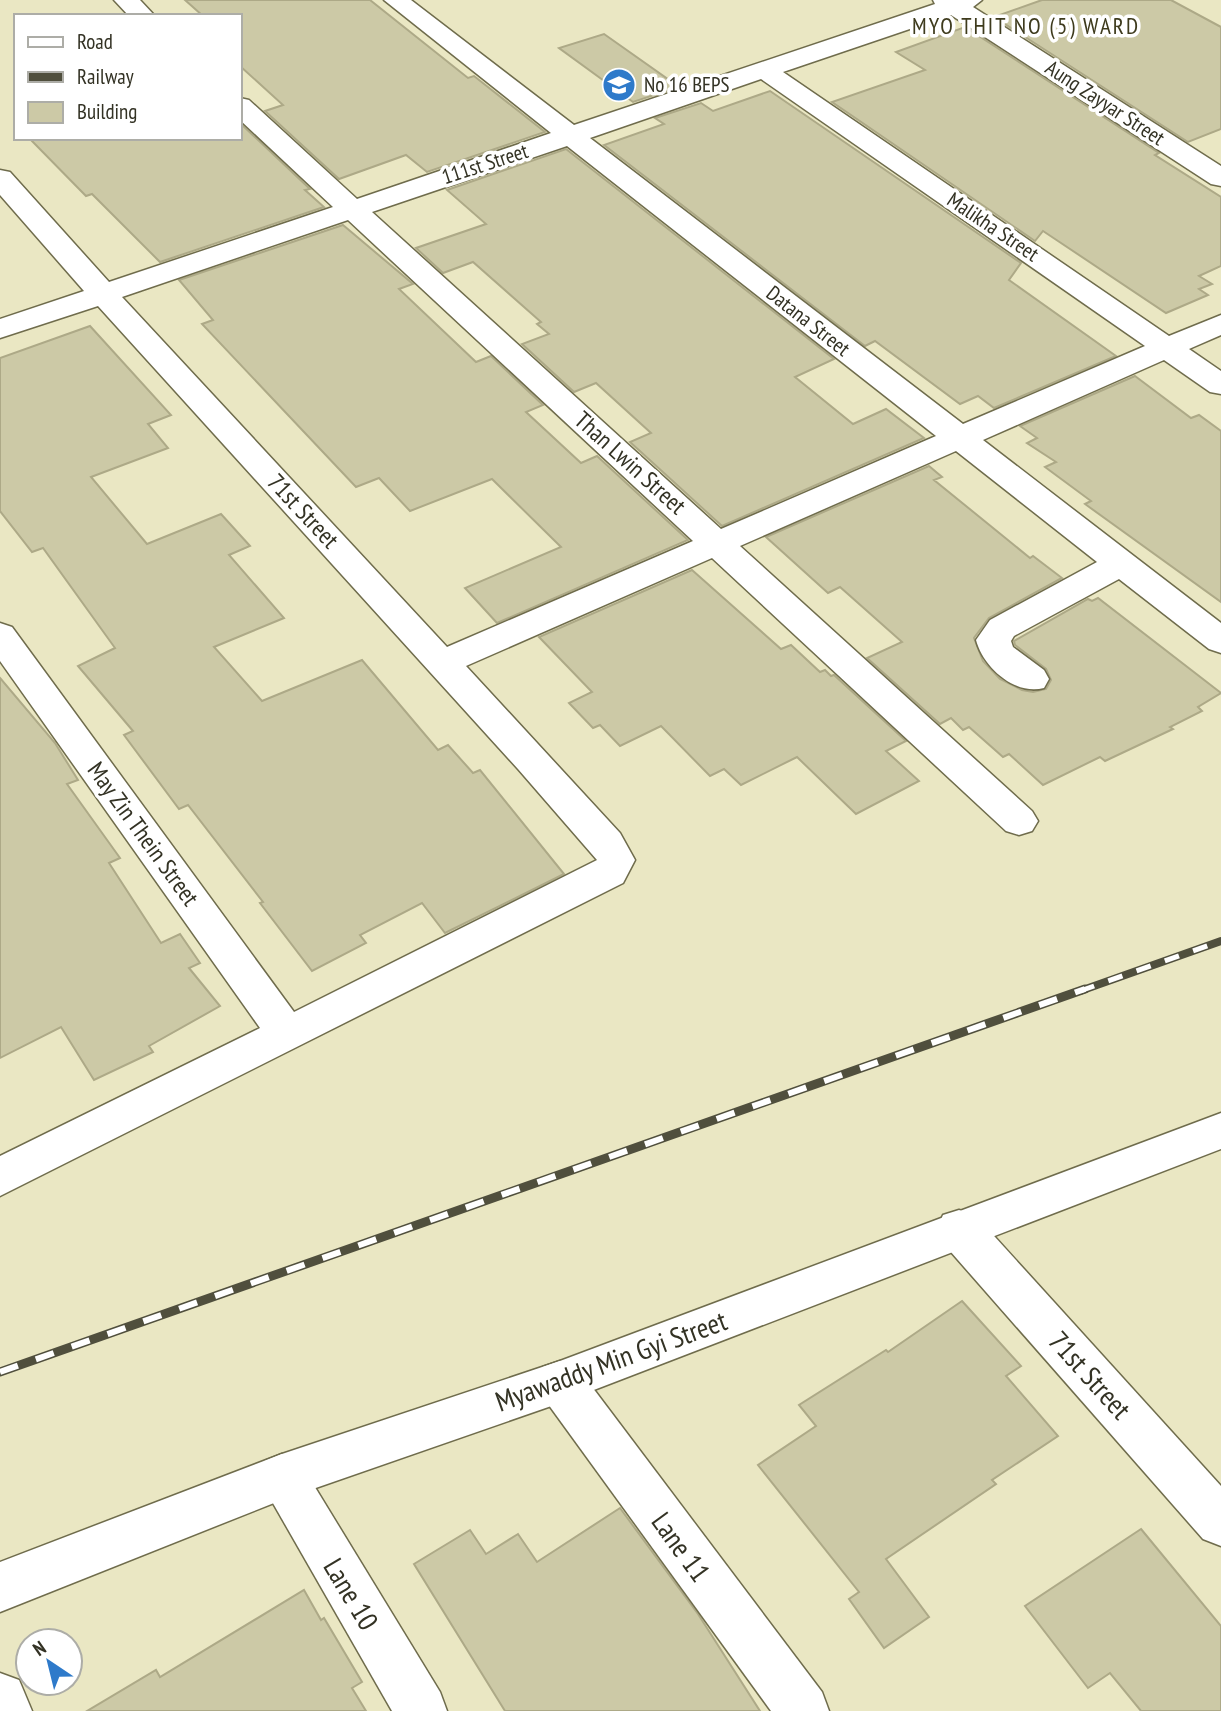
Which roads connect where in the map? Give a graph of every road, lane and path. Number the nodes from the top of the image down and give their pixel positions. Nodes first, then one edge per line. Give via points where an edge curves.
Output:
1 (126, 0) edge
2 (396, 0) edge
3 (956, 2) edge
4 (141, 14) edge
5 (764, 70) junction
6 (242, 108) edge
7 (570, 135) junction
8 (0, 178) edge
9 (1221, 178) edge
10 (350, 209) junction
11 (102, 295) junction
12 (1221, 324) edge
13 (0, 329) edge
14 (1166, 346) junction
15 (1221, 385) edge
16 (957, 437) junction
17 (718, 543) junction
18 (1121, 564) junction
19 (0, 635) edge
20 (1221, 641) edge
21 (444, 662) junction
22 (1031, 679) dead end
23 (1019, 821) dead end
24 (286, 1033) junction
25 (1221, 1131) edge
26 (0, 1177) edge
27 (959, 1229) junction
28 (560, 1382) junction
29 (282, 1477) junction
30 (1221, 1522) edge
31 (0, 1587) edge
32 (0, 1699) edge
33 (6, 1711) edge
34 (421, 1711) edge
35 (803, 1711) edge

1 - 4 street
2 - 7 street, Datana Street
3 - 5 street, 111st Street
3 - 9 street, Aung Zayyar Street
5 - 7 street, 111st Street
5 - 14 street, Malikha Street
6 - 10 street, Than Lwin Street
7 - 10 street, 111st Street
7 - 16 street, Datana Street
8 - 11 street, 71st Street
10 - 11 street, 111st Street
10 - 17 street, Than Lwin Street
11 - 13 street, 111st Street
11 - 21 street, 71st Street
12 - 14 street
14 - 15 street, Malikha Street
14 - 16 street
16 - 17 street
16 - 18 street, Datana Street
17 - 21 street
17 - 23 street, Than Lwin Street
18 - 20 street, Datana Street
18 - 22 street via 1002,628 993,640 997,653
19 - 24 street, May Zin Thein Street
21 - 24 street, 71st Street via 606,843 615,860 609,873
24 - 26 street
25 - 27 street, Myawaddy Min Gyi Street
27 - 28 street, Myawaddy Min Gyi Street
27 - 30 street, 71st Street
28 - 29 street, Myawaddy Min Gyi Street
28 - 35 street, Lane 11
29 - 31 street, Myawaddy Min Gyi Street
29 - 34 street, Lane 10
32 - 33 street

